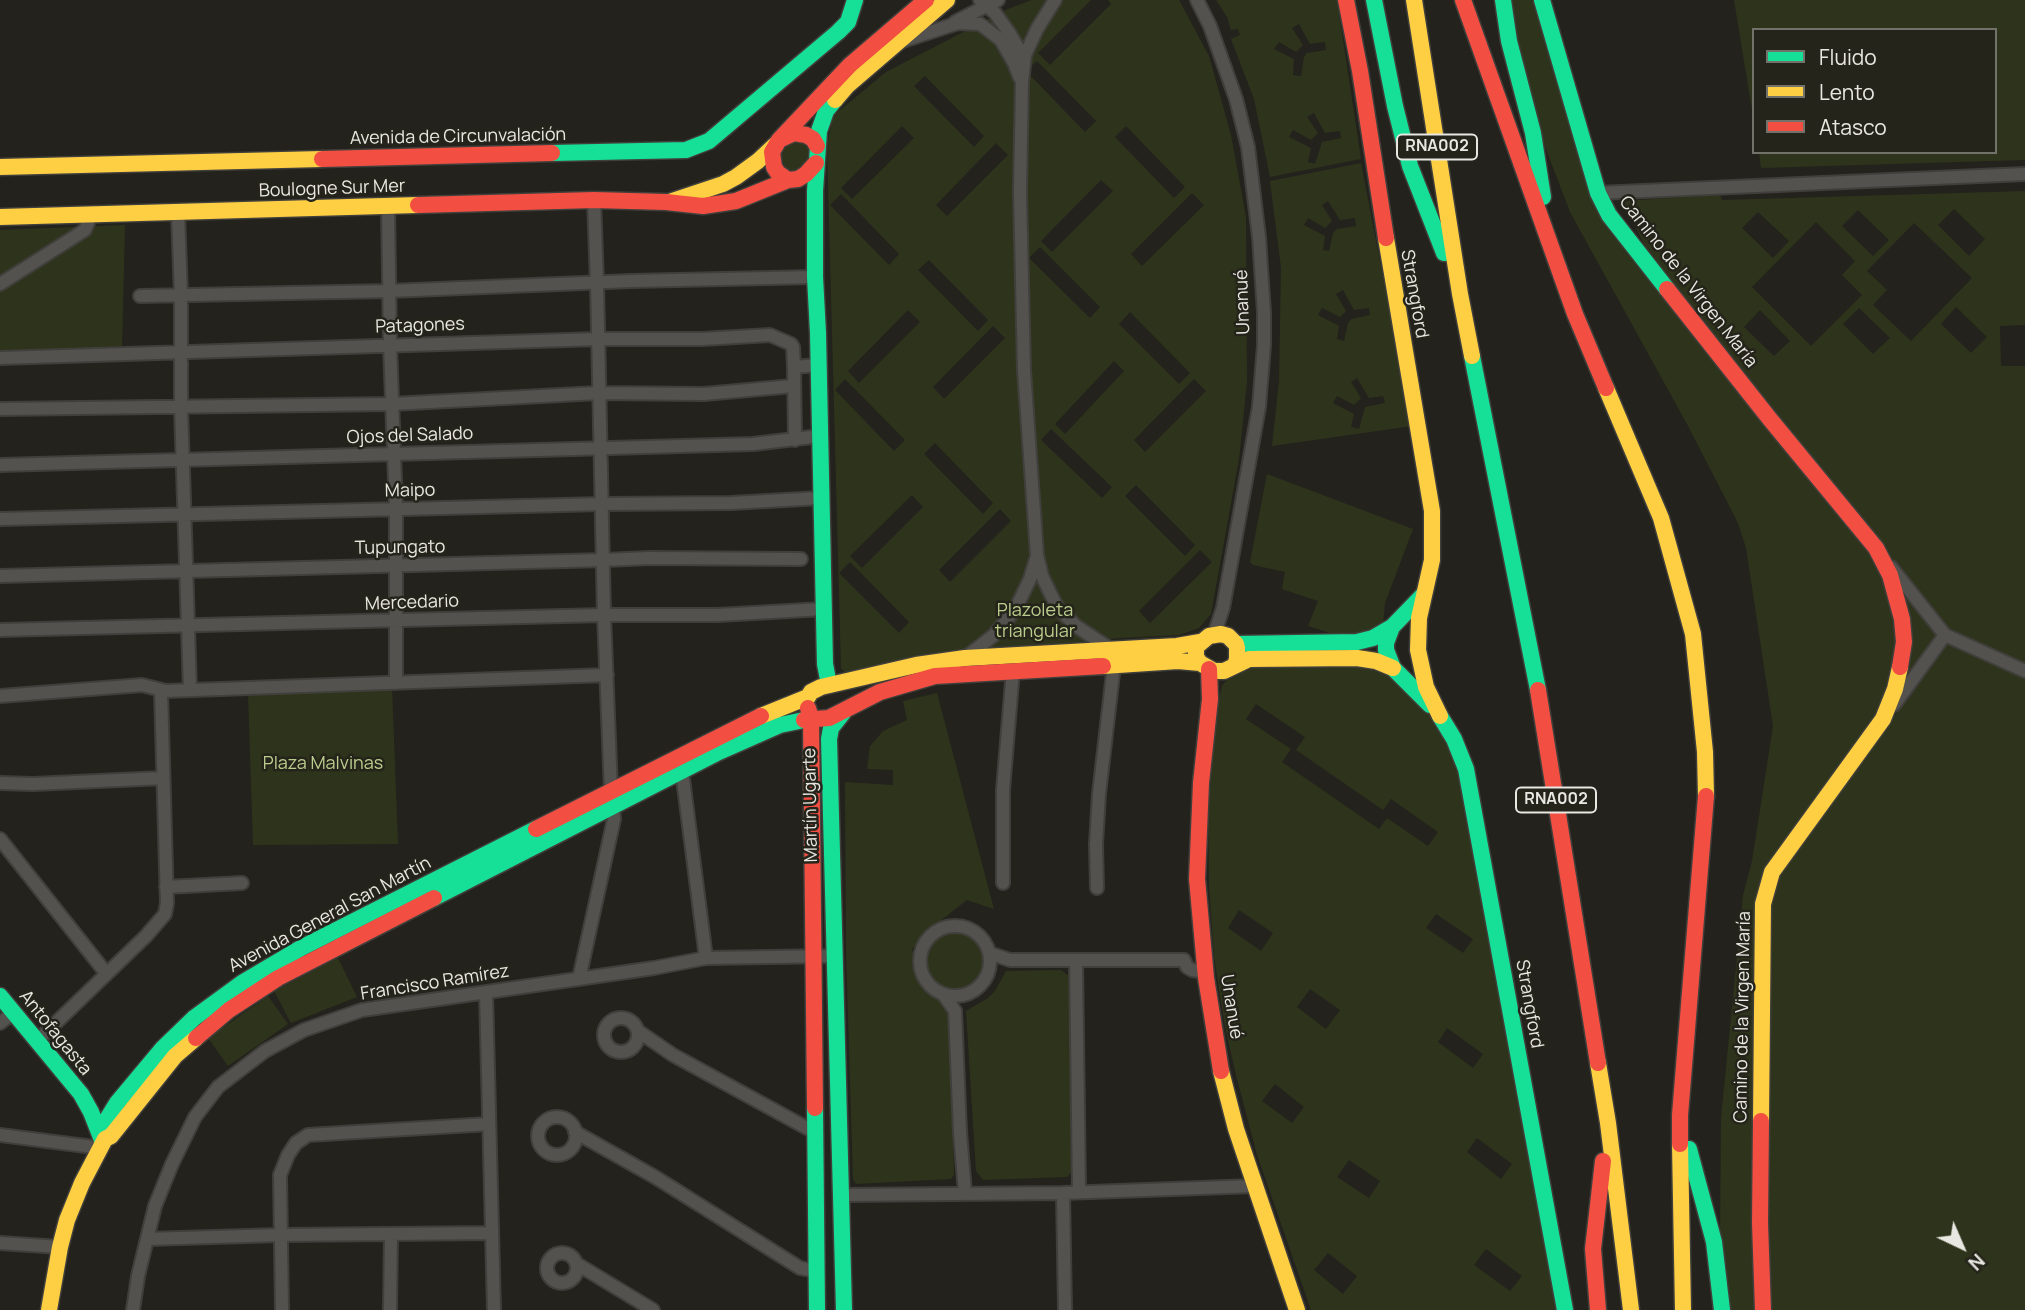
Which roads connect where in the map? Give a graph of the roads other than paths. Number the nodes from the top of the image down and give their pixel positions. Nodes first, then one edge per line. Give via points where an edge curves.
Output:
1 (855, 0) edge
2 (926, 0) edge
3 (947, 0) edge
4 (1055, 0) edge
5 (1197, 0) edge
6 (1346, 0) edge
7 (1374, 0) edge
8 (1414, 0) edge
9 (1463, 0) edge
10 (1503, 0) edge
11 (1542, 0) edge
12 (989, 2) edge
13 (947, 26) junction
14 (895, 44) junction
15 (1022, 82) junction
16 (777, 142) junction
17 (817, 146) junction
18 (816, 163) junction
19 (0, 167) edge
20 (2025, 174) edge
21 (790, 180) junction
22 (815, 191) junction
23 (1598, 194) junction
24 (594, 200) junction
25 (666, 202) junction
26 (388, 206) junction
27 (178, 213) junction
28 (91, 215) junction
29 (0, 218) edge
30 (1553, 256) junction
31 (815, 277) junction
32 (597, 283) junction
33 (0, 284) edge
34 (389, 291) junction
35 (1460, 294) junction
36 (140, 296) dead end
37 (181, 296) junction
38 (598, 339) junction
39 (390, 345) junction
40 (181, 351) junction
41 (0, 358) edge
42 (818, 365) junction
43 (794, 367) junction
44 (793, 386) junction
45 (598, 393) junction
46 (393, 404) junction
47 (181, 407) junction
48 (0, 409) edge
49 (820, 436) junction
50 (795, 440) junction
51 (601, 448) junction
52 (394, 454) junction
53 (184, 460) junction
54 (0, 465) edge
55 (821, 498) junction
56 (602, 504) junction
57 (396, 509) junction
58 (186, 515) junction
59 (0, 519) edge
60 (1876, 548) junction
61 (1037, 555) junction
62 (801, 559) dead end
63 (604, 560) junction
64 (396, 565) junction
65 (186, 571) junction
66 (0, 576) edge
67 (1423, 594) junction
68 (824, 609) junction
69 (604, 615) junction
70 (397, 621) junction
71 (188, 626) junction
72 (1392, 627) junction
73 (0, 630) edge
74 (1945, 635) junction
75 (1219, 639) junction
76 (1113, 657) junction
77 (965, 658) junction
78 (1217, 667) junction
79 (1393, 668) junction
80 (1013, 670) junction
81 (2025, 671) edge
82 (607, 675) junction
83 (396, 683) junction
84 (830, 685) junction
85 (190, 690) junction
86 (161, 691) junction
87 (0, 696) edge
88 (808, 697) junction
89 (844, 712) junction
90 (1437, 712) junction
91 (811, 718) junction
92 (1883, 719) junction
93 (682, 771) junction
94 (163, 778) junction
95 (0, 783) edge
96 (612, 799) junction
97 (0, 839) edge
98 (242, 883) dead end
99 (1003, 883) dead end
100 (166, 887) junction
101 (1097, 888) dead end
102 (1202, 948) junction
103 (989, 953) junction
104 (834, 956) junction
105 (814, 957) junction
106 (706, 958) junction
107 (1010, 960) junction
108 (1184, 960) junction
109 (1076, 961) junction
110 (1206, 972) junction
111 (106, 973) junction
112 (579, 979) junction
113 (985, 979) junction
114 (486, 992) junction
115 (969, 993) junction
116 (944, 995) junction
117 (0, 996) edge
118 (956, 1011) junction
119 (13, 1013) junction
120 (0, 1023) edge
121 (638, 1031) dead end
122 (37, 1041) junction
123 (81, 1094) junction
124 (140, 1099) junction
125 (117, 1103) junction
126 (1680, 1115) junction
127 (489, 1124) junction
128 (1608, 1124) junction
129 (575, 1132) dead end
130 (816, 1133) junction
131 (0, 1135) edge
132 (103, 1144) junction
133 (1255, 1186) junction
134 (1063, 1192) junction
135 (1079, 1192) junction
136 (965, 1194) junction
137 (842, 1195) junction
138 (492, 1233) junction
139 (280, 1235) junction
140 (391, 1235) junction
141 (147, 1239) junction
142 (0, 1243) edge
143 (60, 1247) junction
144 (577, 1264) dead end
145 (816, 1271) junction
146 (48, 1310) edge
147 (133, 1310) edge
148 (282, 1310) edge
149 (390, 1310) edge
150 (494, 1310) edge
151 (653, 1310) edge
152 (817, 1310) edge
153 (844, 1310) edge
154 (1065, 1310) edge
155 (1297, 1310) edge
156 (1564, 1310) edge
157 (1598, 1310) edge
158 (1631, 1310) edge
159 (1683, 1310) edge
160 (1722, 1310) edge
161 (1763, 1310) edge

1 - 19 main road, Avenida de Circunvalación via 848,22 838,32 709,141 686,150
2 - 16 main road, Boulogne Sur Mer via 850,65
3 - 14 main road
4 - 15 street via 1025,55
5 - 75 street, Unanué via 1236,99 1248,147 1263,292 1259,407
6 - 67 main road, Strangford via 1432,511 1432,560
7 - 35 main road via 1410,166
8 - 35 main road, RNA002
9 - 30 main road
10 - 30 main road via 1533,133
11 - 23 main road, Camino de la Virgen María
12 - 13 street
12 - 15 street via 1017,46
13 - 14 street
13 - 15 street via 972,23 989,30 1007,49
14 - 17 main road via 826,110
15 - 61 street via 1024,370
16 - 17 main road via 799,132
16 - 21 main road via 772,152 774,167
16 - 25 main road, Boulogne Sur Mer via 736,177
17 - 18 main road
18 - 21 main road via 806,174
18 - 22 main road
20 - 23 street
21 - 22 main road
21 - 25 main road, Boulogne Sur Mer via 720,205
22 - 31 main road
23 - 60 main road, Camino de la Virgen María via 1620,230
24 - 25 main road, Boulogne Sur Mer
24 - 26 main road, Boulogne Sur Mer
24 - 32 street
26 - 27 main road, Boulogne Sur Mer
26 - 34 street
27 - 28 main road, Boulogne Sur Mer
27 - 37 street
28 - 29 main road, Boulogne Sur Mer
28 - 33 street via 85,230
30 - 126 main road via 1661,518 1693,634 1706,790
31 - 32 street
31 - 42 main road
32 - 34 street
32 - 38 street
34 - 37 street
34 - 39 street
35 - 128 main road, RNA002 via 1534,663
36 - 37 street
37 - 40 street
38 - 39 street, Patagones
38 - 43 street, Patagones via 770,335 791,344
38 - 45 street
39 - 40 street, Patagones
39 - 46 street
40 - 41 street, Patagones
40 - 47 street
42 - 43 street
42 - 49 main road
43 - 44 street
44 - 45 street via 704,394
44 - 50 street
45 - 46 street
45 - 51 street
46 - 47 street
46 - 52 street
47 - 48 street
47 - 53 street
49 - 50 street, Ojos del Salado
49 - 55 main road
50 - 51 street, Ojos del Salado
51 - 52 street, Ojos del Salado
51 - 56 street
52 - 53 street, Ojos del Salado
52 - 57 street
53 - 54 street, Ojos del Salado
53 - 58 street
55 - 56 street, Maipo
55 - 68 main road
56 - 57 street, Maipo
56 - 63 street
57 - 58 street, Maipo
57 - 64 street
58 - 59 street, Maipo
58 - 65 street
60 - 74 street, Camino de la Virgen María
60 - 92 main road, Camino de la Virgen María via 1897,595 1904,642 1895,689
61 - 76 street via 1057,607
61 - 77 street via 1015,610
62 - 63 street, Tupungato
63 - 64 street, Tupungato
63 - 69 street
64 - 65 street, Tupungato
64 - 70 street
65 - 66 street, Tupungato
65 - 71 street
67 - 72 main road, Strangford
67 - 90 main road, Strangford via 1418,650
68 - 69 street, Mercedario
68 - 84 main road
69 - 70 street, Mercedario
69 - 82 street
70 - 71 street, Mercedario
70 - 83 street
71 - 73 street, Mercedario
71 - 85 street
72 - 75 main road, Avenida General San Martín via 1357,642
72 - 79 main road via 1386,650
74 - 81 street
74 - 92 street, Camino de la Virgen María
75 - 76 main road, Avenida General San Martín
75 - 78 main road via 1238,653
75 - 78 main road via 1196,647 1196,652
76 - 77 main road, Avenida General San Martín
76 - 78 main road, Avenida General San Martín
76 - 80 main road, Avenida General San Martín
76 - 101 street via 1099,794
77 - 84 main road, Avenida General San Martín
78 - 79 main road, Avenida General San Martín via 1249,659 1357,657
78 - 102 main road, Unanué via 1201,783 1197,879
79 - 90 main road, Strangford
80 - 89 main road, Avenida General San Martín via 935,676 880,692
80 - 99 street via 1003,790
82 - 83 street
82 - 96 street
83 - 85 street
84 - 88 main road, Avenida General San Martín
84 - 89 main road via 845,691
85 - 86 street
86 - 87 street via 142,685
86 - 94 street
88 - 91 main road, Martín Ugarte
88 - 96 main road, Avenida General San Martín via 724,734
89 - 91 main road, Avenida General San Martín
89 - 104 main road, Martín Ugarte via 829,739
90 - 156 main road, Strangford via 1466,769
91 - 93 main road, Avenida General San Martín via 755,735
91 - 105 main road, Martín Ugarte
92 - 161 main road, Camino de la Virgen María via 1780,859 1763,904
93 - 96 main road, Avenida General San Martín
93 - 106 street
94 - 95 street
94 - 100 street
96 - 112 street via 614,826
96 - 124 main road, Avenida General San Martín via 240,1002 175,1056
96 - 125 main road, Avenida General San Martín via 301,948 242,983 194,1018
97 - 111 street
98 - 100 street
100 - 111 street via 167,908 161,920
102 - 108 street via 1189,951
102 - 110 main road, Unanué
103 - 107 street
103 - 113 street
103 - 116 street via 970,929 949,926 930,935 919,964 927,983
104 - 105 street, Francisco Ramírez
104 - 137 main road, Martín Ugarte
105 - 106 street, Francisco Ramírez
105 - 130 main road, Martín Ugarte
106 - 112 street, Francisco Ramírez
107 - 109 street
107 - 113 street
108 - 109 street
108 - 110 street via 1192,970
109 - 135 street
110 - 133 main road, Unanué via 1222,1074
111 - 122 street
112 - 114 street, Francisco Ramírez
113 - 115 street
114 - 127 street
114 - 141 street, Francisco Ramírez via 362,1010 304,1030 265,1051 218,1087 195,1117 155,1206
115 - 116 street
115 - 118 street
116 - 118 street
117 - 119 main road, Antofagasta
118 - 136 street
119 - 120 street
119 - 122 main road, Antofagasta
121 - 130 street
122 - 123 main road, Antofagasta
123 - 125 main road, Antofagasta
123 - 132 main road, Antofagasta
124 - 125 main road, Antofagasta
124 - 132 main road, Avenida General San Martín
125 - 132 main road, Avenida General San Martín via 104,1124
126 - 159 main road
126 - 160 main road via 1714,1242
127 - 138 street
127 - 139 street via 308,1135 296,1143 279,1175
128 - 157 main road via 1593,1249
128 - 158 main road, RNA002
129 - 145 street via 800,1268
130 - 145 main road, Martín Ugarte
131 - 132 street
132 - 143 main road via 74,1203
133 - 135 street
133 - 155 main road, Unanué
134 - 135 street
134 - 136 street
134 - 154 street
136 - 137 street
137 - 153 main road, Martín Ugarte
138 - 140 street
138 - 150 street
139 - 140 street
139 - 141 street
139 - 148 street
140 - 149 street
141 - 147 street, Francisco Ramírez
142 - 143 street
143 - 146 main road
144 - 151 street
145 - 152 main road, Martín Ugarte

